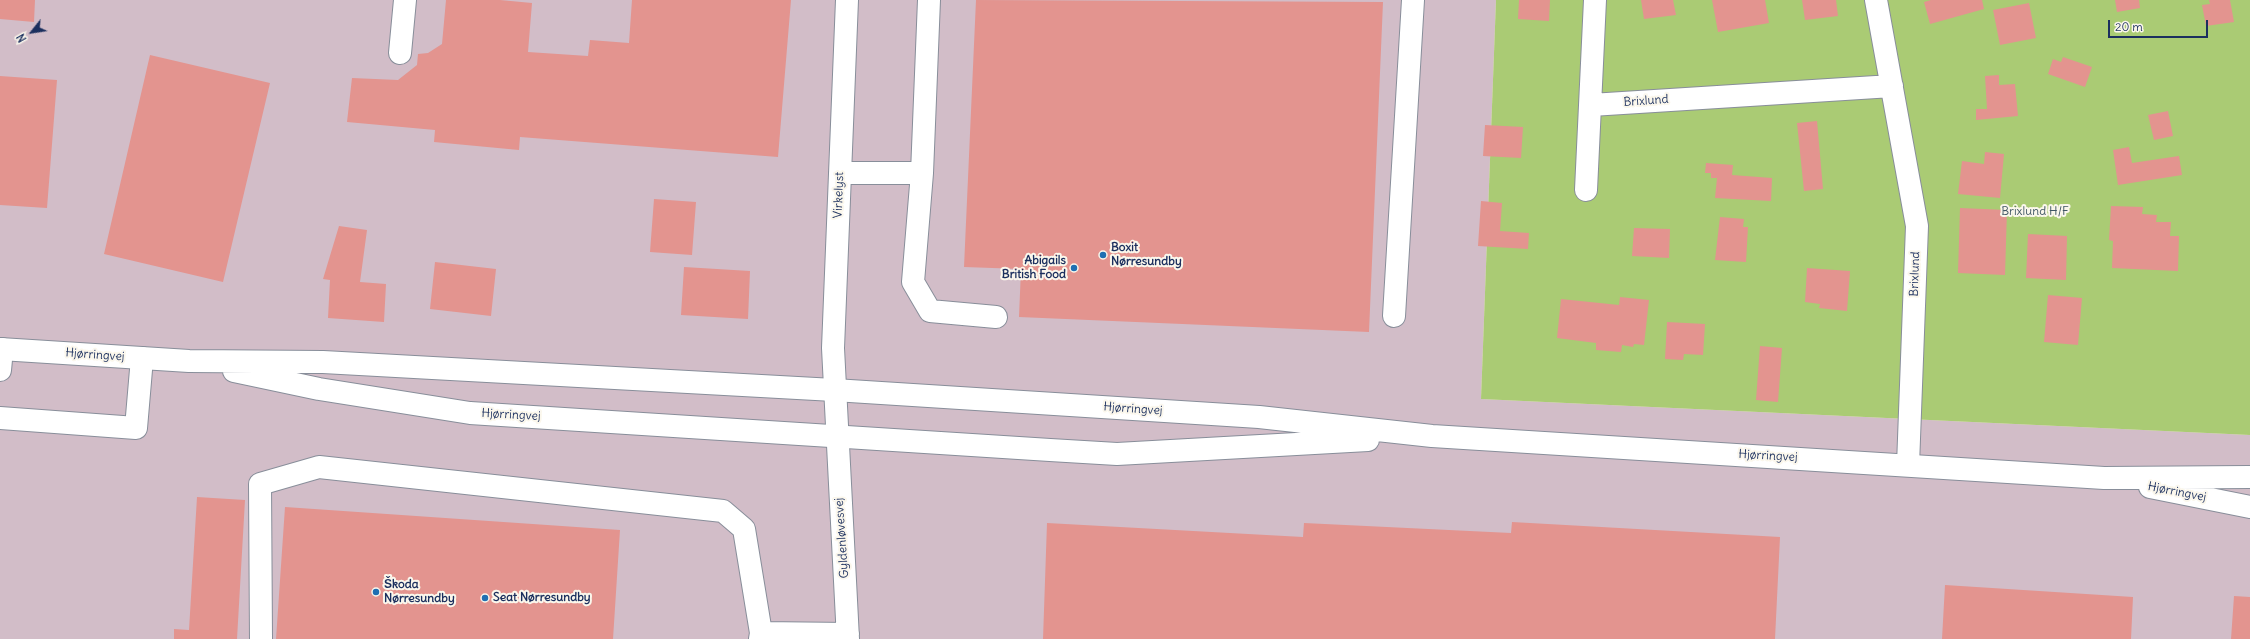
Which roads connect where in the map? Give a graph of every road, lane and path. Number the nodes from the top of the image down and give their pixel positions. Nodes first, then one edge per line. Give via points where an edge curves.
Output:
1 (405, 0) edge
2 (847, 0) edge
3 (929, 0) edge
4 (1413, 0) edge
5 (1596, 0) edge
6 (1876, 0) edge
7 (400, 53) dead end
8 (1892, 86) junction
9 (1590, 105) junction
10 (840, 173) junction
11 (922, 173) junction
12 (1586, 190) dead end
13 (1394, 316) dead end
14 (996, 317) dead end
15 (1, 356) edge
16 (142, 358) junction
17 (190, 361) junction
18 (834, 390) junction
19 (0, 418) edge
20 (1432, 436) junction
21 (837, 437) junction
22 (1908, 465) junction
23 (2250, 477) edge
24 (2104, 478) junction
25 (2250, 507) edge
26 (761, 636) edge
27 (848, 636) edge
28 (260, 639) edge

1 - 7 main road
2 - 10 main road, Virkelyst
3 - 11 main road
4 - 13 main road
5 - 9 main road
6 - 8 main road, Brixlund
8 - 9 main road, Brixlund
8 - 22 main road, Brixlund via 1917,226
9 - 12 main road
10 - 11 main road
10 - 18 main road, Virkelyst via 833,348
11 - 14 main road via 913,282 930,310
15 - 16 main road, Hjørringvej
16 - 17 main road, Hjørringvej
16 - 19 main road via 136,428
17 - 18 main road, Hjørringvej via 323,362
17 - 21 main road, Hjørringvej via 319,389 470,413
18 - 20 main road, Hjørringvej via 1259,417
18 - 21 main road
20 - 21 main road, Hjørringvej via 1117,454
20 - 22 main road, Hjørringvej
21 - 27 main road, Gyldenløvesvej
22 - 24 main road, Hjørringvej
23 - 24 main road, Hjørringvej
24 - 25 main road, Hjørringvej
26 - 27 main road
26 - 28 main road via 744,529 723,511 319,467 260,484

